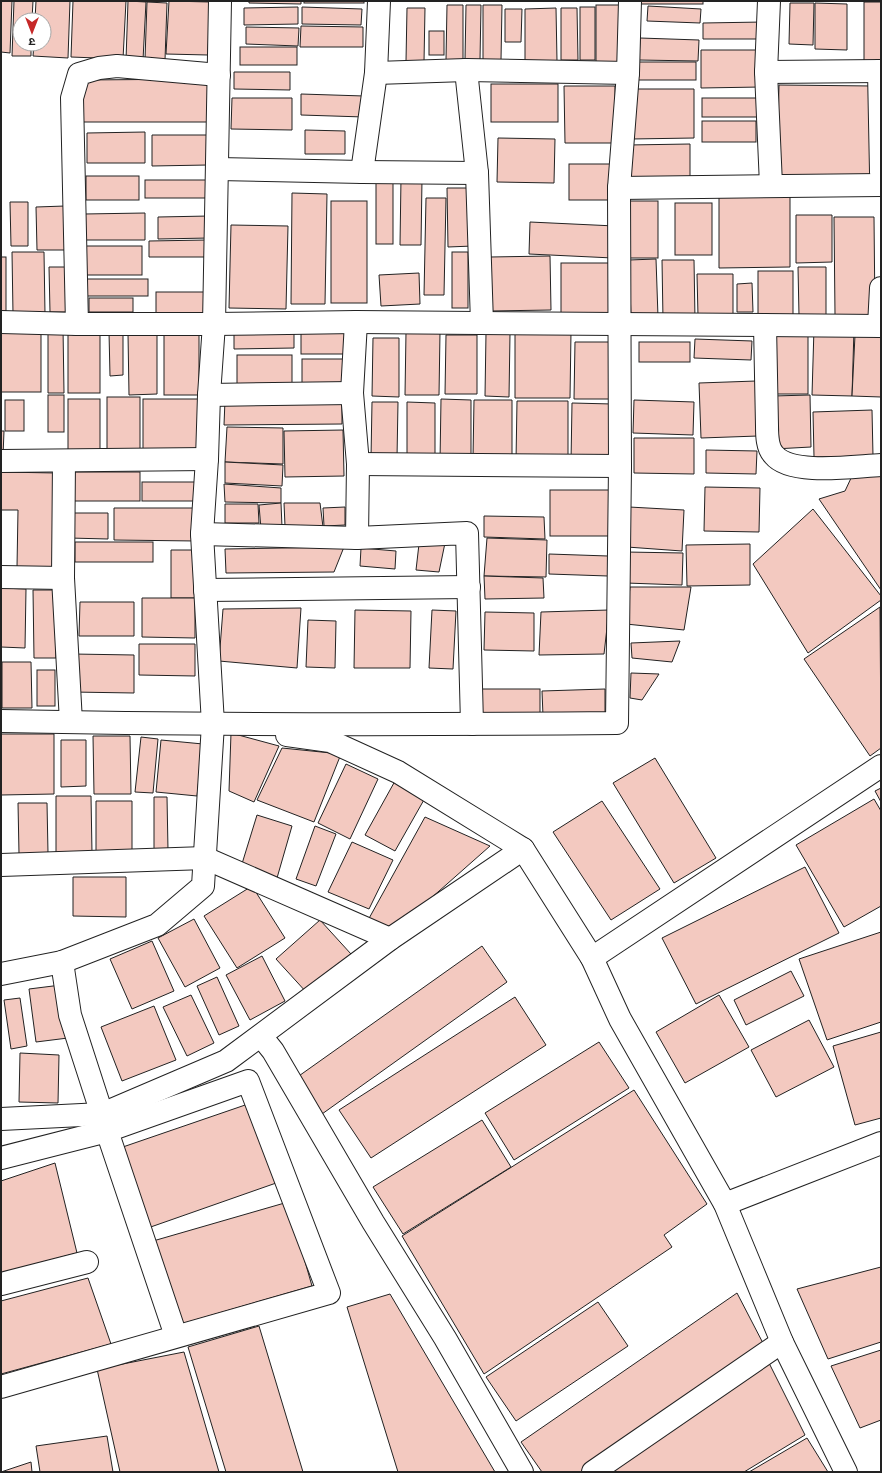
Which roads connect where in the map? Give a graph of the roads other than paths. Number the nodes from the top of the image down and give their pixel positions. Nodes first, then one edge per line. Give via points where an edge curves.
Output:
1 (220, 1) edge
2 (379, 1) edge
3 (630, 1) edge
4 (769, 1) edge
5 (466, 70) junction
6 (880, 71) edge
7 (376, 72) junction
8 (766, 72) junction
9 (628, 73) junction
10 (219, 75) junction
11 (218, 168) junction
12 (362, 172) junction
13 (881, 172) edge
14 (477, 173) junction
15 (771, 185) junction
16 (881, 185) edge
17 (619, 188) junction
18 (881, 288) edge
19 (1, 322) edge
20 (356, 322) junction
21 (482, 323) junction
22 (77, 324) junction
23 (214, 324) junction
24 (620, 325) junction
25 (765, 325) junction
26 (880, 326) edge
27 (352, 392) junction
28 (209, 395) junction
29 (207, 459) junction
30 (1, 461) edge
31 (64, 461) junction
32 (358, 464) junction
33 (881, 465) edge
34 (620, 466) junction
35 (202, 534) junction
36 (357, 538) junction
37 (1, 577) edge
38 (63, 578) junction
39 (469, 587) junction
40 (205, 590) junction
41 (1, 721) edge
42 (71, 722) junction
43 (212, 724) junction
44 (472, 724) junction
45 (881, 766) edge
46 (523, 849) junction
47 (205, 858) junction
48 (1, 865) edge
49 (390, 939) junction
50 (592, 958) junction
51 (62, 962) junction
52 (1, 974) edge
53 (261, 1036) junction
54 (1, 1118) edge
55 (104, 1122) junction
56 (881, 1143) edge
57 (1, 1158) edge
58 (725, 1204) junction
59 (87, 1262) dead end
60 (1, 1284) edge
61 (176, 1336) junction
62 (782, 1342) junction
63 (1, 1387) edge
64 (522, 1472) edge
65 (593, 1472) edge
66 (846, 1472) edge

1 - 10 street
2 - 7 street
3 - 9 street
4 - 8 street
5 - 7 street
5 - 9 street
5 - 14 street
6 - 8 street
6 - 13 street
7 - 12 street
8 - 15 street
9 - 17 street
10 - 11 street
10 - 22 street via 117,66 79,74 72,98
11 - 12 street
11 - 23 street
12 - 14 street
14 - 21 street
15 - 16 street
15 - 17 street
17 - 24 street
18 - 26 street
19 - 22 street
20 - 21 street
20 - 23 street
20 - 27 street
21 - 24 street
22 - 23 street
23 - 28 street
24 - 25 street
24 - 34 street
25 - 26 street
25 - 33 street via 767,426 768,441 773,455 788,465 806,468
27 - 28 street
27 - 32 street
28 - 29 street
29 - 31 street
29 - 35 street
30 - 31 street
31 - 38 street
32 - 34 street
32 - 36 street
34 - 44 street via 617,723
35 - 36 street
35 - 40 street
36 - 39 street via 467,533
37 - 38 street
38 - 42 street
39 - 40 street
39 - 44 street
40 - 43 street
41 - 42 street
42 - 43 street
43 - 44 street
43 - 46 street via 330,741 398,772
43 - 47 street
45 - 50 street
46 - 49 street
46 - 50 street
47 - 48 street
47 - 49 street
47 - 51 street via 204,886 157,925
49 - 53 street
50 - 58 street via 620,1019
51 - 52 street
51 - 55 street via 70,1015
53 - 55 street via 226,1061
53 - 64 street via 273,1051 373,1222 445,1338
54 - 55 street
55 - 57 street
55 - 61 street
55 - 61 street via 248,1081 329,1293
56 - 58 street
58 - 62 street
59 - 60 street
61 - 63 street
62 - 65 street
62 - 66 street

